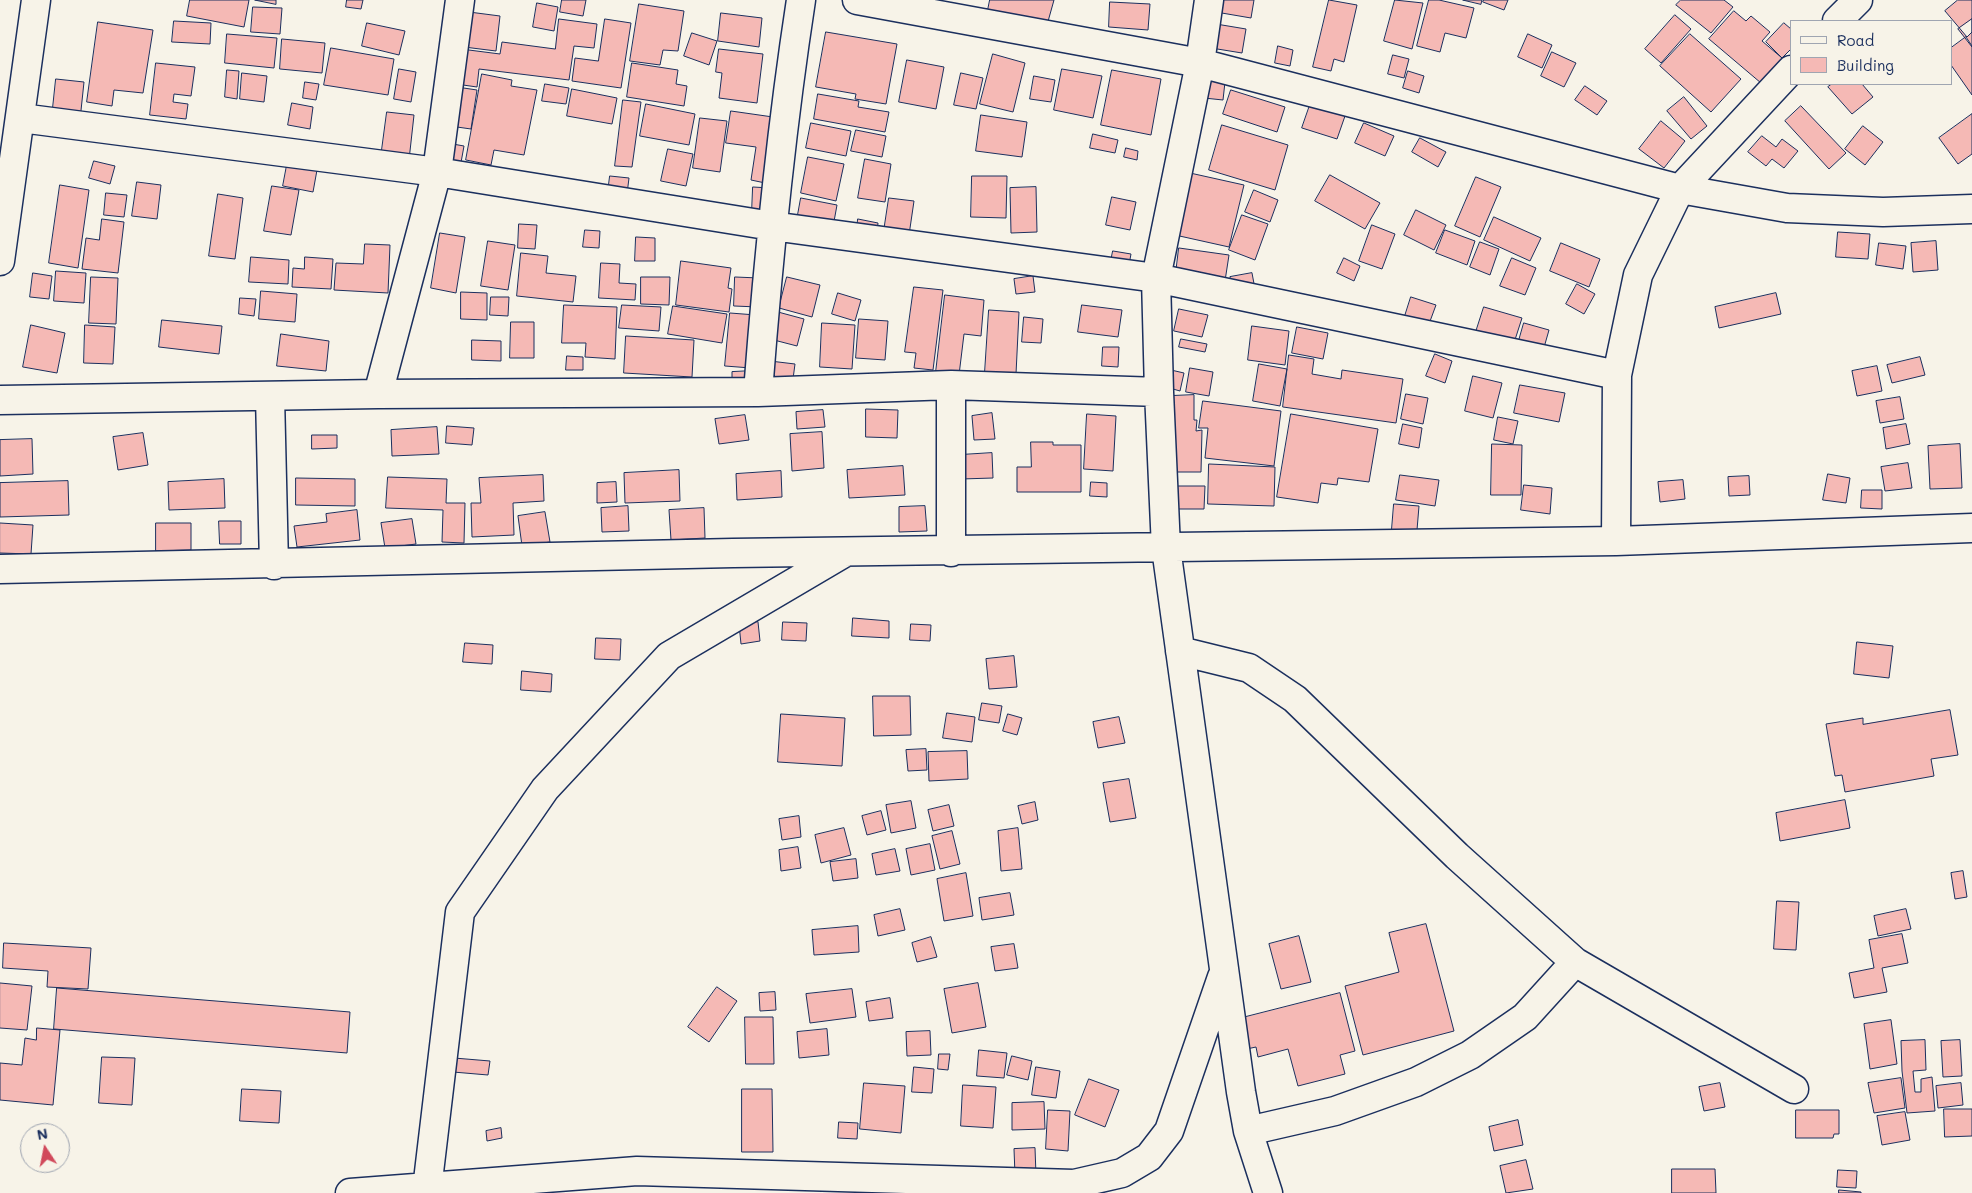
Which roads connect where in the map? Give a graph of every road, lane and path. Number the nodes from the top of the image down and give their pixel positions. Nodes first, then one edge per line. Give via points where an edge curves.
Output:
1 (36, 0) edge
2 (460, 0) edge
3 (801, 0) edge
4 (858, 0) edge
5 (1209, 0) edge
6 (1858, 0) edge
7 (1838, 20) edge
8 (1200, 64) junction
9 (1790, 71) edge
10 (20, 118) junction
11 (437, 172) junction
12 (1680, 189) junction
13 (1972, 208) edge
14 (772, 226) junction
15 (0, 261) edge
16 (1156, 278) junction
17 (1617, 375) junction
18 (951, 385) junction
19 (758, 392) junction
20 (1159, 392) junction
21 (378, 394) junction
22 (270, 396) junction
23 (0, 400) edge
24 (1972, 528) edge
25 (1616, 541) junction
26 (1166, 548) junction
27 (951, 552) junction
28 (844, 553) junction
29 (274, 565) junction
30 (0, 569) edge
31 (1180, 651) junction
32 (1575, 962) junction
33 (1224, 972) junction
34 (1794, 1089) dead end
35 (1248, 1131) junction
36 (427, 1189) junction
37 (350, 1193) edge
38 (1268, 1193) edge

1 - 10 street
2 - 11 street
3 - 14 street via 784,109
4 - 8 street
5 - 8 street
6 - 7 street
8 - 12 street
8 - 16 street
9 - 12 street
10 - 11 street
10 - 15 street
11 - 14 street
11 - 21 street
12 - 13 street via 1787,208 1883,212
12 - 17 street via 1638,275
14 - 16 street
14 - 19 street
16 - 17 street
16 - 20 street
17 - 25 street
18 - 19 street
18 - 20 street
18 - 27 street
19 - 21 street
20 - 26 street
21 - 22 street
22 - 23 street
22 - 29 street
24 - 25 street
25 - 26 street
26 - 27 street
26 - 31 street
27 - 28 street
28 - 29 street
28 - 36 street via 669,656 545,788 460,912
29 - 30 street
31 - 32 street via 1248,668 1295,699 1457,856
31 - 33 street
32 - 34 street
32 - 35 street via 1525,1017 1470,1055 1416,1082 1335,1111
33 - 35 street
33 - 36 street via 1169,1131 1149,1156 1122,1173 1074,1184 637,1171
35 - 38 street
36 - 37 street

